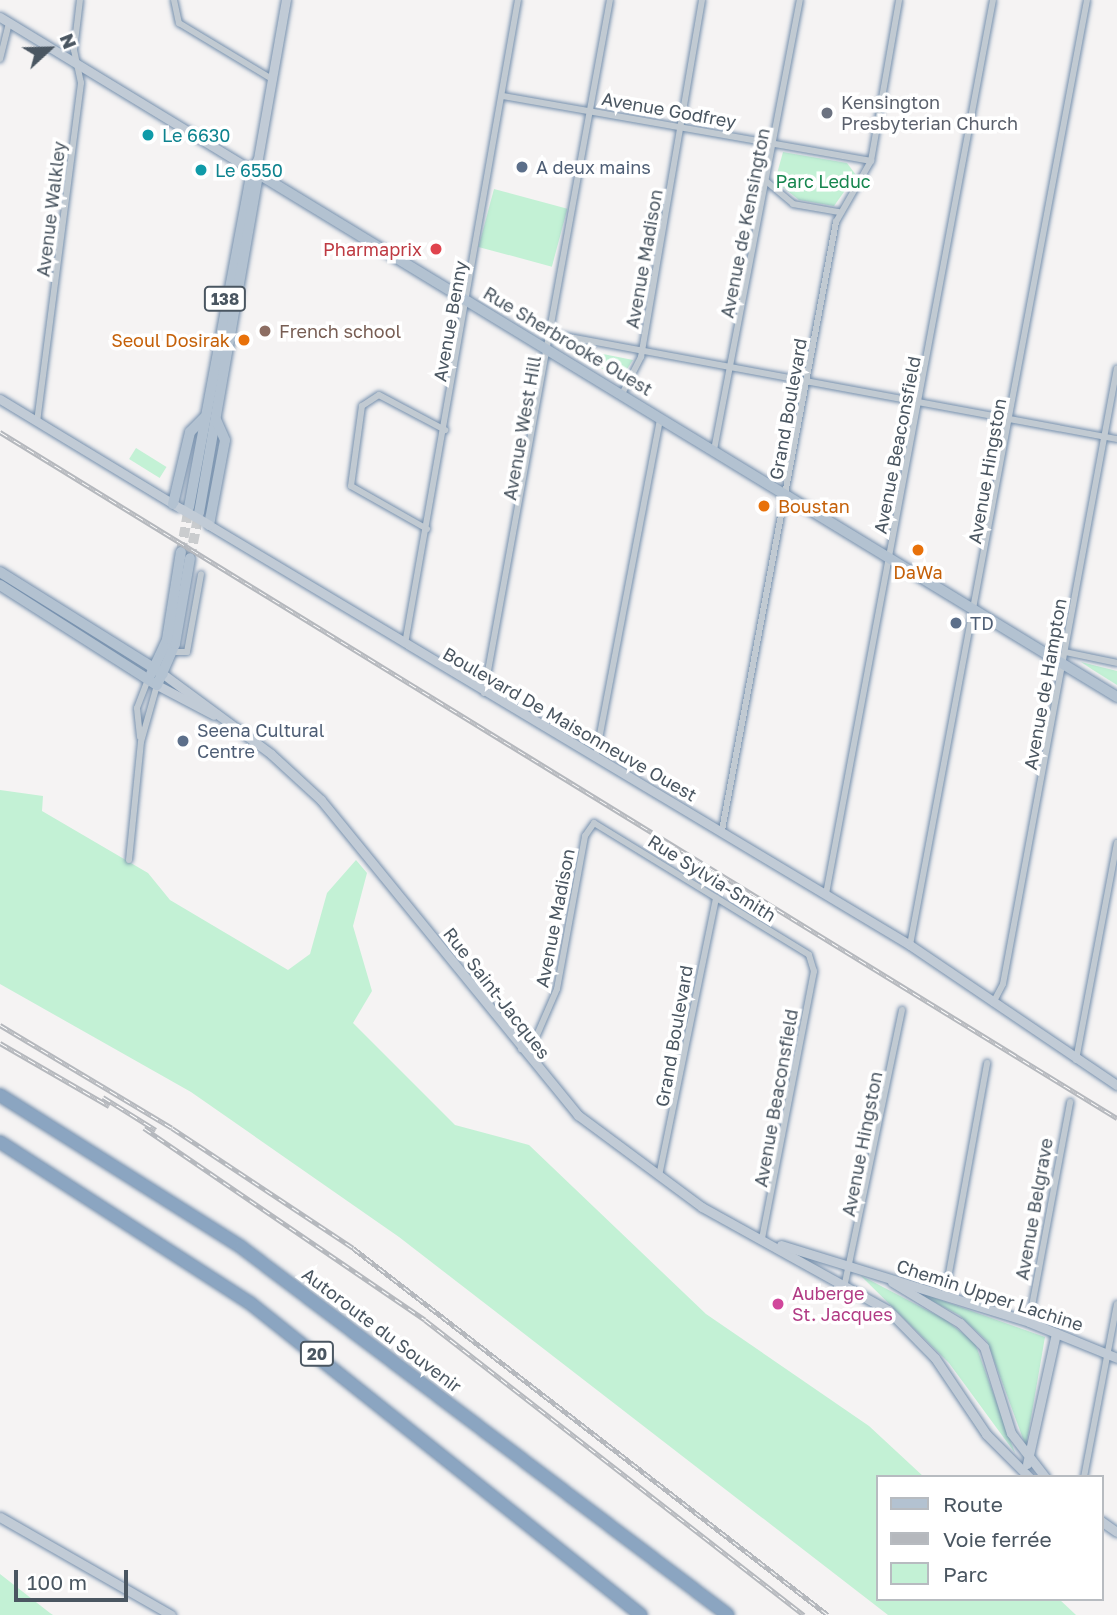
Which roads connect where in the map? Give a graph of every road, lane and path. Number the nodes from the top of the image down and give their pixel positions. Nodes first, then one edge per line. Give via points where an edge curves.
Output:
1 (80, 0) edge
2 (174, 0) edge
3 (286, 0) edge
4 (518, 0) edge
5 (610, 0) edge
6 (702, 0) edge
7 (800, 0) edge
8 (899, 0) edge
9 (993, 0) edge
10 (1087, 0) edge
11 (4, 20) edge
12 (0, 59) edge
13 (77, 65) junction
14 (272, 79) junction
15 (503, 96) junction
16 (591, 110) junction
17 (681, 126) junction
18 (775, 142) junction
19 (871, 161) junction
20 (256, 168) junction
21 (766, 181) junction
22 (839, 212) junction
23 (468, 300) junction
24 (554, 334) junction
25 (550, 351) junction
26 (642, 352) junction
27 (1117, 368) edge
28 (731, 370) junction
29 (807, 384) junction
30 (622, 394) junction
31 (0, 399) edge
32 (919, 404) junction
33 (660, 418) junction
34 (216, 420) junction
35 (1010, 421) junction
36 (37, 422) junction
37 (445, 430) junction
38 (1104, 437) junction
39 (1117, 439) edge
40 (714, 450) junction
41 (787, 495) junction
42 (185, 508) junction
43 (209, 525) junction
44 (427, 529) junction
45 (891, 558) junction
46 (0, 572) edge
47 (201, 574) dead end
48 (0, 585) edge
49 (976, 610) junction
50 (404, 645) junction
51 (173, 652) junction
52 (1064, 658) junction
53 (1117, 663) edge
54 (159, 671) junction
55 (152, 682) junction
56 (483, 694) junction
57 (1117, 697) edge
58 (228, 722) junction
59 (141, 742) junction
60 (596, 755) junction
61 (592, 824) joint
62 (722, 830) junction
63 (1117, 843) edge
64 (129, 860) dead end
65 (826, 894) junction
66 (716, 898) junction
67 (911, 946) junction
68 (815, 962) joint
69 (993, 1003) junction
70 (902, 1010) dead end
71 (520, 1050) junction
72 (1076, 1060) junction
73 (987, 1063) dead end
74 (1117, 1085) edge
75 (0, 1095) edge
76 (1070, 1102) dead end
77 (0, 1142) edge
78 (658, 1178) junction
79 (762, 1238) junction
80 (775, 1244) junction
81 (852, 1267) junction
82 (884, 1277) junction
83 (845, 1283) junction
84 (945, 1295) junction
85 (1117, 1304) edge
86 (1029, 1322) junction
87 (1056, 1333) junction
88 (1112, 1356) edge
89 (1029, 1461) junction
90 (1025, 1474) edge
91 (1043, 1475) edge
92 (1084, 1475) edge
93 (0, 1517) edge
94 (171, 1615) edge
95 (641, 1615) edge
96 (728, 1615) edge

1 - 13 street, Avenue Walkley
2 - 14 street via 179,23
3 - 14 main road
4 - 15 street, Avenue Benny
5 - 16 street, Avenue West Hill
6 - 17 street, Avenue Madison
7 - 18 street, Avenue de Kensington
8 - 19 street, Grand Boulevard
9 - 32 street, Avenue Beaconsfield
10 - 35 street, Avenue Hingston
11 - 12 street
11 - 13 main road, Rue Sherbrooke Ouest
13 - 20 main road, Rue Sherbrooke Ouest
13 - 36 street, Avenue Walkley via 81,83
14 - 20 main road
15 - 16 street, Avenue Godfrey
15 - 23 street, Avenue Benny
16 - 17 street, Avenue Godfrey
16 - 24 street, Avenue West Hill
17 - 18 street, Avenue Godfrey
17 - 26 street, Avenue Madison
18 - 19 street, Avenue Godfrey
18 - 21 street, Avenue de Kensington
19 - 22 street, Grand Boulevard
20 - 23 main road, Rue Sherbrooke Ouest
20 - 34 main road, 138
20 - 42 main road, 138 via 204,418 190,432
21 - 22 street via 793,204
21 - 28 street, Avenue de Kensington
22 - 29 street, Grand Boulevard
23 - 25 main road, Rue Sherbrooke Ouest
23 - 37 street, Avenue Benny
24 - 25 street, Avenue West Hill
24 - 26 street
25 - 30 main road, Rue Sherbrooke Ouest
25 - 56 street, Avenue West Hill
26 - 28 street
26 - 30 street, Avenue Madison
27 - 38 street, Avenue de Hampton
28 - 29 street
28 - 40 street, Avenue de Kensington
29 - 32 street
29 - 41 street, Grand Boulevard
30 - 33 main road, Rue Sherbrooke Ouest
31 - 36 main road, Boulevard De Maisonneuve Ouest
32 - 35 street
32 - 45 street, Avenue Beaconsfield
33 - 40 main road, Rue Sherbrooke Ouest
33 - 60 street
34 - 42 main road, 138
34 - 43 main road via 225,438
35 - 38 street
35 - 49 street, Avenue Hingston
36 - 42 main road, Boulevard De Maisonneuve Ouest
37 - 44 street, Avenue Benny
37 - 44 street via 379,395 362,406 351,486
38 - 39 street
38 - 52 street, Avenue de Hampton
40 - 41 main road, Rue Sherbrooke Ouest
41 - 45 main road, Rue Sherbrooke Ouest
41 - 62 street, Grand Boulevard
42 - 43 main road, Boulevard De Maisonneuve Ouest, bridge
43 - 50 main road, Boulevard De Maisonneuve Ouest
44 - 50 street, Avenue Benny
45 - 49 main road, Rue Sherbrooke Ouest
45 - 65 street, Avenue Beaconsfield
46 - 54 main road, Rue Saint-Jacques
47 - 51 street via 187,652
48 - 55 main road, Rue Saint-Jacques
49 - 52 main road, Rue Sherbrooke Ouest
49 - 67 street, Avenue Hingston
50 - 56 main road, Boulevard De Maisonneuve Ouest
51 - 54 main road
51 - 54 main road via 186,555
52 - 53 street
52 - 57 main road, Rue Sherbrooke Ouest
52 - 69 street, Avenue de Hampton via 1003,984
54 - 55 main road
54 - 58 main road, Rue Saint-Jacques
55 - 58 main road, Rue Saint-Jacques
55 - 59 street
55 - 59 street via 136,708
56 - 60 main road, Boulevard De Maisonneuve Ouest
58 - 71 main road, Rue Saint-Jacques via 328,808
59 - 64 street
60 - 62 main road, Boulevard De Maisonneuve Ouest
61 - 66 street, Rue Sylvia-Smith via 604,824
61 - 71 street, Avenue Madison via 557,989 537,1035
62 - 65 main road, Boulevard De Maisonneuve Ouest
63 - 72 street
65 - 67 main road, Boulevard De Maisonneuve Ouest
66 - 68 street, Rue Sylvia-Smith
66 - 78 street, Grand Boulevard
67 - 69 main road, Boulevard De Maisonneuve Ouest
68 - 79 street, Avenue Beaconsfield
69 - 72 main road, Boulevard De Maisonneuve Ouest
70 - 81 street, Avenue Hingston
71 - 78 main road, Rue Saint-Jacques via 587,1124
72 - 74 main road, Boulevard De Maisonneuve Ouest
73 - 84 street
75 - 96 highway, Autoroute du Souvenir / 20 via 241,1247
76 - 86 street, Avenue Belgrave
77 - 95 highway, 20 via 259,1310
78 - 79 main road, Rue Saint-Jacques
79 - 80 main road, Rue Saint-Jacques
80 - 81 main road, Rue Saint-Jacques
80 - 83 main road, Rue Saint-Jacques
81 - 82 main road, Chemin Upper Lachine
81 - 83 street, Avenue Hingston
82 - 84 main road, Chemin Upper Lachine
82 - 89 main road via 953,1318 984,1347 1012,1433
83 - 90 main road, Rue Saint-Jacques via 923,1344 986,1434
84 - 86 main road, Chemin Upper Lachine
85 - 88 street
86 - 87 main road, Chemin Upper Lachine
87 - 88 main road, Chemin Upper Lachine
87 - 89 main road
88 - 92 street
89 - 90 main road
89 - 91 main road
93 - 94 main road

